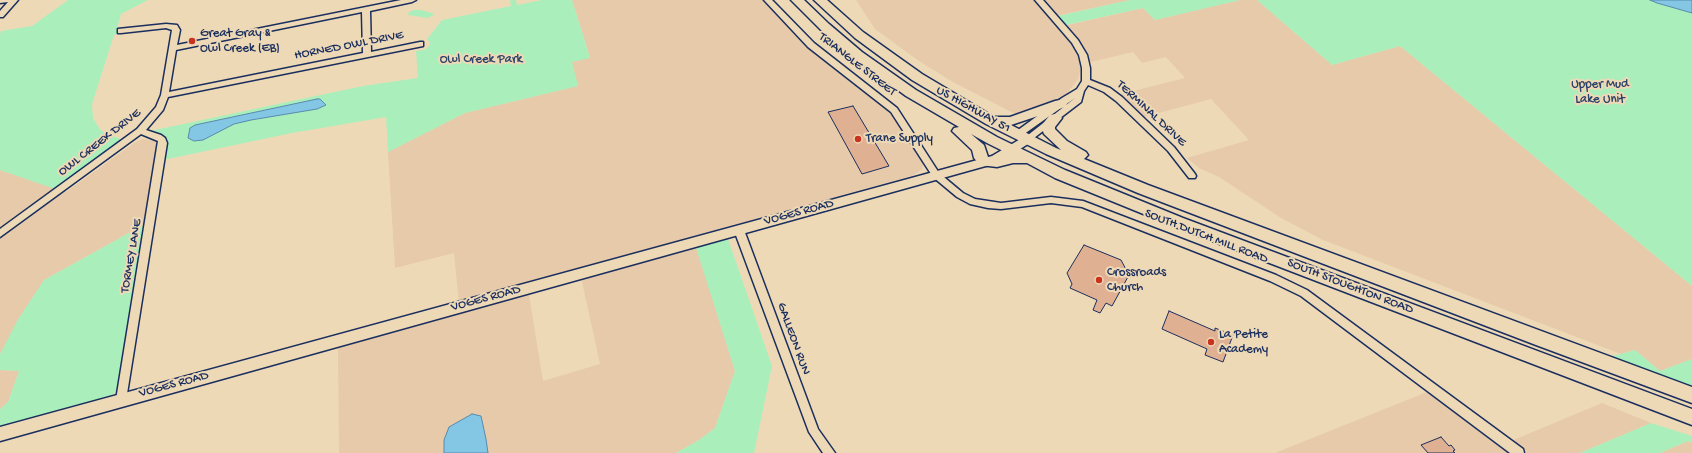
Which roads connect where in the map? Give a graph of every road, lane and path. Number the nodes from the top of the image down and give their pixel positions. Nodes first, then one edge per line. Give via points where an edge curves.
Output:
1 (7, 0) edge
2 (14, 0) edge
3 (412, 0) edge
4 (768, 0) edge
5 (796, 0) edge
6 (820, 0) edge
7 (1039, 0) edge
8 (0, 1) edge
9 (366, 9) junction
10 (0, 15) edge
11 (121, 31) dead end
12 (420, 44) dead end
13 (173, 48) junction
14 (367, 55) junction
15 (1086, 81) junction
16 (1080, 91) junction
17 (165, 95) junction
18 (915, 96) junction
19 (1060, 104) junction
20 (1055, 118) junction
21 (991, 121) junction
22 (140, 131) junction
23 (1014, 143) junction
24 (1030, 160) junction
25 (980, 161) junction
26 (936, 175) junction
27 (1192, 176) dead end
28 (1150, 192) junction
29 (739, 230) junction
30 (0, 234) edge
31 (1692, 395) edge
32 (121, 400) junction
33 (1692, 417) edge
34 (0, 434) edge
35 (830, 453) edge
36 (1519, 453) edge

1 - 8 street
2 - 10 street
3 - 9 street
4 - 26 street, TRIANGLE STREET via 812,45 887,102
5 - 18 main road via 841,41
6 - 21 main road, US HIGHWAY 51 via 859,35 895,62
7 - 15 street via 1083,55
9 - 13 street
9 - 14 street
11 - 13 street, OWL CREEK DRIVE via 159,26 174,27 176,30
12 - 14 street, HORNED OWL DRIVE
13 - 17 street, OWL CREEK DRIVE
14 - 17 street, HORNED OWL DRIVE
15 - 16 street
15 - 27 street, TERMINAL DRIVE via 1107,90 1119,99 1171,149
16 - 19 street
16 - 20 street via 1078,100
17 - 22 street, OWL CREEK DRIVE via 160,108
18 - 23 main road
18 - 25 main road via 971,140 979,148
19 - 21 main road via 1011,122
19 - 23 street
20 - 23 street
20 - 28 main road via 1048,126 1049,131 1062,144
21 - 23 main road, US HIGHWAY 51
22 - 30 street, OWL CREEK DRIVE
22 - 32 street, TORMEY LANE via 158,137 163,143
23 - 24 main road, SOUTH STOUGHTON ROAD
23 - 25 street, VOGES ROAD via 996,159
23 - 28 main road via 1077,171 1144,194
24 - 25 main road via 1013,158 997,162
24 - 33 main road, SOUTH STOUGHTON ROAD via 1165,216
25 - 26 street, VOGES ROAD
26 - 29 street, VOGES ROAD
26 - 36 street, SOUTH DUTCH MILL ROAD via 960,194 981,204 1001,206 1051,200 1083,204 1273,278 1304,293
28 - 31 main road, SOUTH STOUGHTON ROAD
29 - 32 street, VOGES ROAD
29 - 35 street, GALLEON RUN via 814,432
32 - 34 street, VOGES ROAD

